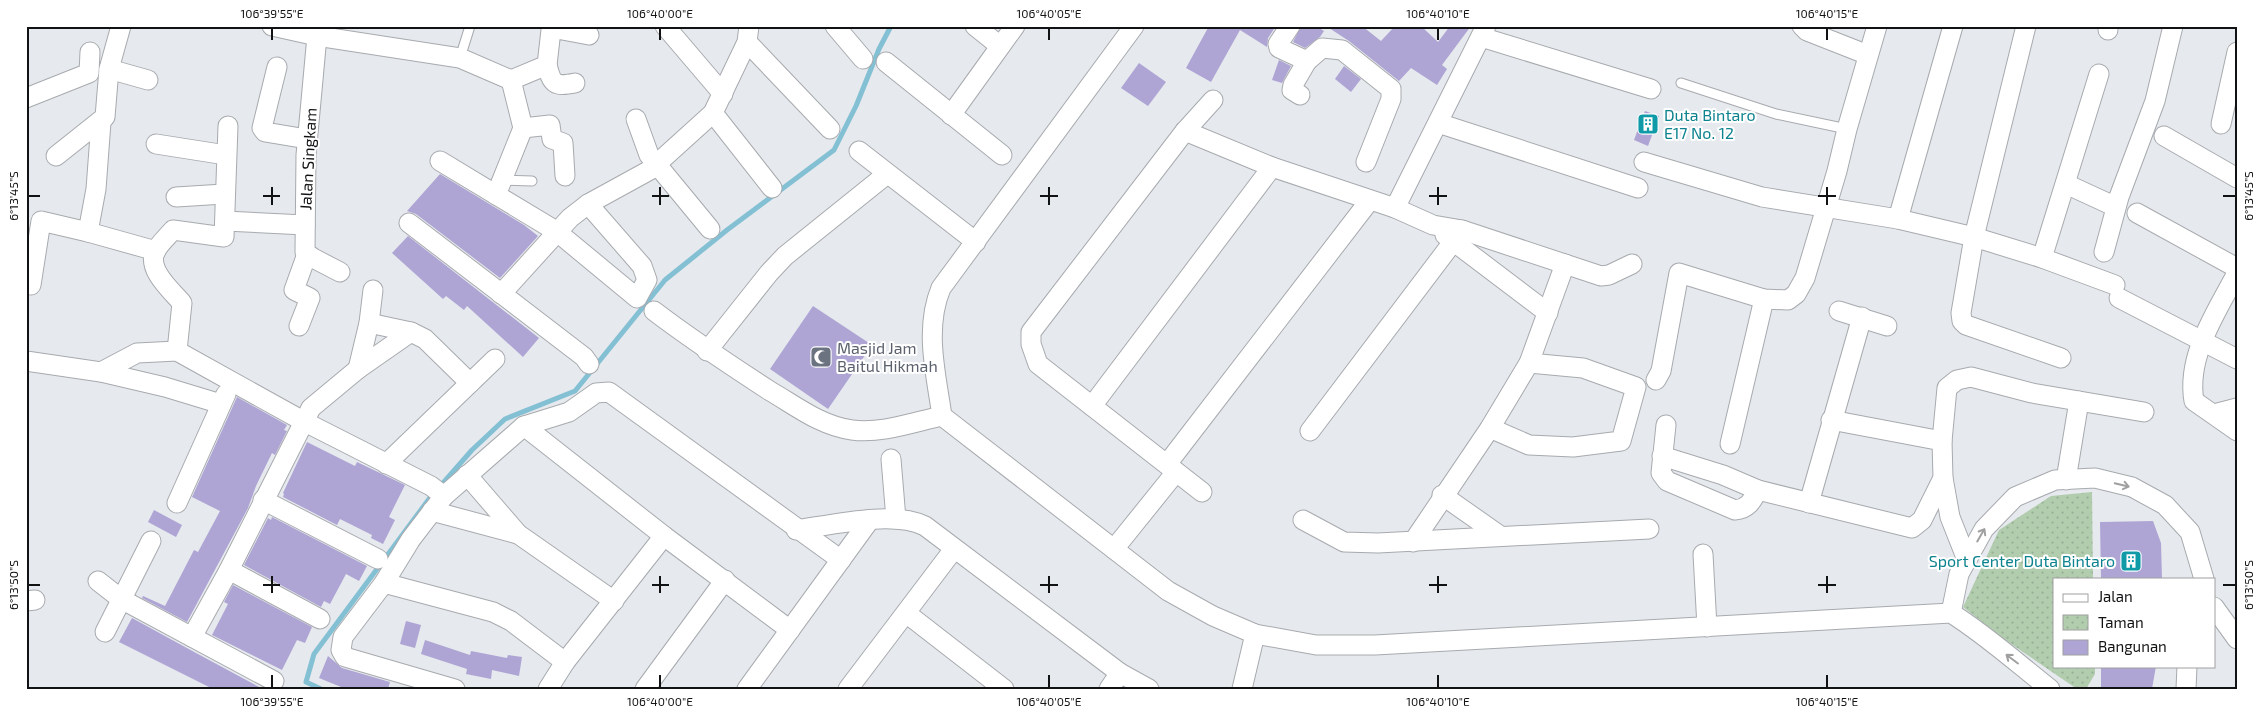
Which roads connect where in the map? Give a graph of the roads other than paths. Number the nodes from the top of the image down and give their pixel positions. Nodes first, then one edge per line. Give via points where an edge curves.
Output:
1 (121, 26) edge
2 (272, 26) edge
3 (470, 26) edge
4 (665, 26) edge
5 (835, 26) edge
6 (975, 26) edge
7 (1015, 26) edge
8 (1290, 26) edge
9 (1802, 26) edge
10 (1877, 26) edge
11 (1953, 26) edge
12 (2026, 26) edge
13 (2173, 26) edge
14 (1128, 29) edge
15 (319, 31) edge
16 (1484, 31) edge
17 (748, 34) edge
18 (589, 35) dead end
19 (1000, 46) junction
20 (90, 52) dead end
21 (2237, 52) edge
22 (1868, 55) junction
23 (460, 58) junction
24 (863, 59) dead end
25 (886, 62) dead end
26 (1307, 62) junction
27 (547, 64) junction
28 (277, 67) dead end
29 (109, 69) junction
30 (2099, 74) dead end
31 (148, 80) dead end
32 (511, 80) junction
33 (575, 83) dead end
34 (1681, 83) dead end
35 (1652, 89) dead end
36 (723, 94) junction
37 (1300, 95) dead end
38 (26, 98) edge
39 (1213, 100) dead end
40 (713, 114) junction
41 (950, 115) junction
42 (636, 119) dead end
43 (101, 122) junction
44 (1438, 123) junction
45 (2221, 124) dead end
46 (228, 126) dead end
47 (522, 128) junction
48 (830, 129) dead end
49 (1847, 129) junction
50 (1185, 131) junction
51 (2164, 136) dead end
52 (307, 139) junction
53 (156, 144) dead end
54 (859, 151) dead end
55 (226, 155) junction
56 (1002, 155) dead end
57 (56, 156) dead end
58 (440, 161) dead end
59 (1366, 162) dead end
60 (1644, 162) dead end
61 (657, 165) junction
62 (1272, 168) junction
63 (887, 174) junction
64 (564, 176) dead end
65 (2237, 178) edge
66 (532, 181) dead end
67 (2066, 184) junction
68 (499, 188) junction
69 (772, 188) dead end
70 (1638, 188) dead end
71 (224, 194) junction
72 (176, 197) dead end
73 (1370, 200) junction
74 (588, 204) junction
75 (2116, 207) junction
76 (1395, 208) junction
77 (1824, 208) junction
78 (2137, 213) dead end
79 (1898, 219) junction
80 (225, 221) junction
81 (409, 223) dead end
82 (305, 225) junction
83 (710, 229) dead end
84 (556, 231) junction
85 (88, 232) junction
86 (1458, 236) junction
87 (1974, 237) junction
88 (976, 242) junction
89 (156, 251) junction
90 (2104, 252) dead end
91 (307, 254) junction
92 (2042, 258) junction
93 (1565, 264) junction
94 (1632, 264) dead end
95 (2237, 268) edge
96 (340, 272) dead end
97 (2237, 273) edge
98 (31, 285) dead end
99 (373, 290) dead end
100 (501, 294) junction
101 (1764, 299) junction
102 (654, 311) dead end
103 (1839, 311) dead end
104 (1548, 313) junction
105 (1862, 317) junction
106 (369, 323) junction
107 (299, 326) dead end
108 (1888, 326) dead end
109 (410, 332) junction
110 (2201, 340) junction
111 (177, 351) junction
112 (707, 351) junction
113 (2061, 358) dead end
114 (495, 359) dead end
115 (2237, 359) edge
116 (26, 361) edge
117 (1529, 363) junction
118 (589, 364) dead end
119 (358, 370) junction
120 (101, 372) junction
121 (1656, 380) dead end
122 (231, 381) junction
123 (470, 383) junction
124 (2079, 401) junction
125 (221, 404) junction
126 (1092, 406) junction
127 (2237, 408) edge
128 (2144, 412) dead end
129 (2214, 414) junction
130 (942, 416) junction
131 (1831, 420) junction
132 (303, 422) junction
133 (1666, 425) dead end
134 (524, 426) junction
135 (1490, 428) junction
136 (2237, 430) edge
137 (1310, 431) dead end
138 (1942, 441) junction
139 (1730, 444) dead end
140 (1662, 456) junction
141 (891, 459) dead end
142 (386, 464) junction
143 (1172, 468) junction
144 (466, 475) junction
145 (1943, 478) junction
146 (2066, 480) junction
147 (1758, 490) junction
148 (439, 492) junction
149 (1202, 492) dead end
150 (1442, 495) junction
151 (263, 500) junction
152 (177, 503) dead end
153 (1808, 503) junction
154 (432, 511) junction
155 (896, 519) junction
156 (1303, 520) dead end
157 (869, 521) junction
158 (1649, 529) dead end
159 (796, 530) junction
160 (2190, 532) junction
161 (518, 534) junction
162 (1499, 535) junction
163 (664, 536) junction
164 (151, 541) dead end
165 (1413, 542) junction
166 (954, 549) junction
167 (1114, 549) junction
168 (1703, 554) dead end
169 (378, 559) dead end
170 (840, 560) junction
171 (1967, 560) junction
172 (230, 570) junction
173 (2189, 578) edge
174 (2204, 578) edge
175 (725, 580) junction
176 (98, 581) dead end
177 (384, 583) junction
178 (121, 599) junction
179 (614, 601) junction
180 (2216, 610) edge
181 (906, 612) junction
182 (1951, 612) junction
183 (320, 619) dead end
184 (1707, 626) junction
185 (790, 630) junction
186 (105, 632) dead end
187 (1254, 634) junction
188 (192, 637) junction
189 (2237, 639) edge
190 (565, 662) junction
191 (2187, 668) edge
192 (1120, 673) junction
193 (274, 681) dead end
194 (455, 689) edge
195 (548, 689) edge
196 (645, 689) edge
197 (747, 689) edge
198 (848, 689) edge
199 (1004, 689) edge
200 (1109, 689) edge
201 (1149, 689) edge
202 (1242, 689) edge
203 (2050, 689) edge
204 (2186, 689) edge

1 - 29 street
2 - 15 street
3 - 23 lane
4 - 36 street
5 - 24 street
6 - 19 street
7 - 19 street
8 - 26 street via 1278,44 1279,48
9 - 22 street via 1807,31
10 - 22 street
11 - 79 street
12 - 87 street
13 - 75 street via 2155,101
14 - 88 street
15 - 23 street
15 - 52 street, Jalan Singkam
16 - 35 street
16 - 44 street
17 - 36 street
17 - 48 street
18 - 27 street via 551,30
19 - 41 street
20 - 38 street via 89,73
21 - 45 street
22 - 49 street
23 - 32 street
25 - 41 street
26 - 37 street via 1293,85 1292,90
26 - 59 street via 1322,48 1342,50 1391,89 1391,99
27 - 32 street
27 - 33 street via 551,80 556,84
28 - 52 street via 262,128 265,132
29 - 31 street
29 - 43 street via 105,117
30 - 67 street
32 - 47 street
34 - 49 lane via 1776,114
36 - 40 street
39 - 50 street
40 - 61 street
40 - 69 street
41 - 56 street
42 - 61 street via 646,149
43 - 57 street
43 - 85 street via 96,189
44 - 70 street
44 - 76 street
46 - 55 street
47 - 64 street via 550,125 552,140 563,143
47 - 68 street
49 - 77 street
50 - 62 street
50 - 126 street via 1031,332 1031,344 1038,364
51 - 65 street
52 - 82 street, Jalan Singkam
53 - 55 street
54 - 63 street
55 - 71 street
58 - 68 street
60 - 77 street via 1762,197
61 - 74 street
61 - 83 street
62 - 73 street
62 - 126 street
63 - 88 street
63 - 112 street via 785,256
66 - 68 lane
67 - 75 street
67 - 92 street
68 - 84 street
71 - 72 street
71 - 80 street
73 - 76 street
73 - 143 street
74 - 84 street
74 - 84 street via 642,266 646,280 637,298
75 - 90 street
76 - 86 street
77 - 79 street
77 - 101 street via 1805,278 1796,294 1788,300
78 - 95 street
79 - 87 street
80 - 82 street
80 - 89 street via 224,237 173,230
81 - 100 street
82 - 91 street, Jalan Singkam
84 - 100 street
85 - 89 street
85 - 98 street via 41,221
86 - 93 street
86 - 104 street
86 - 137 street
87 - 92 street
87 - 113 street via 1960,313 1962,321
88 - 130 street via 941,288 934,304 932,350
89 - 111 street via 153,260 158,274 182,303
91 - 96 street
91 - 107 street via 294,290 310,298
92 - 110 street via 2117,291
93 - 94 street via 1600,276
93 - 104 street
97 - 110 street
99 - 106 street
100 - 118 street
101 - 121 street via 1679,274 1661,371
101 - 139 street
102 - 112 street
103 - 105 street
104 - 117 street
105 - 108 street
105 - 131 street
106 - 109 street
106 - 119 street
109 - 119 street
109 - 123 street via 425,339
110 - 115 street
110 - 129 street via 2192,390 2194,401
111 - 120 street via 137,353
111 - 122 street
112 - 130 street via 814,418 834,426 872,430
114 - 123 street
116 - 120 street
117 - 135 street
117 - 135 street via 1583,368 1636,387 1621,441 1572,447 1529,445
119 - 132 street via 311,408
120 - 125 street
122 - 125 street
122 - 132 street
123 - 142 street
124 - 128 street
124 - 138 street via 1971,377 1958,380 1947,388
124 - 146 street
125 - 152 street
126 - 143 street
127 - 129 street
129 - 136 street
130 - 167 street
131 - 138 street
131 - 153 street
132 - 142 street
132 - 151 street
133 - 140 street
134 - 144 street
134 - 159 street via 569,412 596,393 609,392
134 - 163 street
135 - 150 street
138 - 145 street
140 - 147 street
140 - 147 street via 1661,473 1667,481 1735,510 1750,505
141 - 155 street
142 - 148 street
143 - 149 street
143 - 167 street
144 - 148 street
144 - 161 street
145 - 153 street via 1922,520 1912,528
145 - 171 street via 1950,517
146 -> 160 street via 2095,478 2132,487 2165,504
171 -> 146 street via 1984,529 2015,497 2055,480
147 - 153 street
148 - 154 street
150 - 162 street
150 - 165 street
151 - 169 street
151 - 172 street
154 - 161 street
154 - 177 street via 410,539
155 - 157 street
155 - 166 street via 907,519 925,526
156 - 165 street via 1344,542
157 - 159 street
157 - 170 street
158 - 162 street
159 - 170 street
160 - 173 street
160 - 174 street
161 - 179 street
162 - 165 street
163 - 175 street
163 - 179 street
164 - 178 street
166 - 181 street
166 - 192 street
167 - 187 street via 1168,591
168 - 184 street
170 - 185 street
171 - 182 street via 1959,574
172 - 183 street
172 - 188 street
175 - 185 street
175 - 196 street
176 - 178 street
177 - 190 street via 493,612
177 - 194 street via 342,637 341,653 345,657
178 - 186 street
178 - 188 street
179 - 190 street
180 - 189 street
181 - 198 street
181 - 199 street
182 - 184 street
203 -> 182 street via 1979,630
184 - 187 street via 1376,645 1316,645
185 - 197 street
187 - 202 street
188 - 193 street
190 - 195 street
191 - 204 street
192 - 200 street
192 - 201 street

